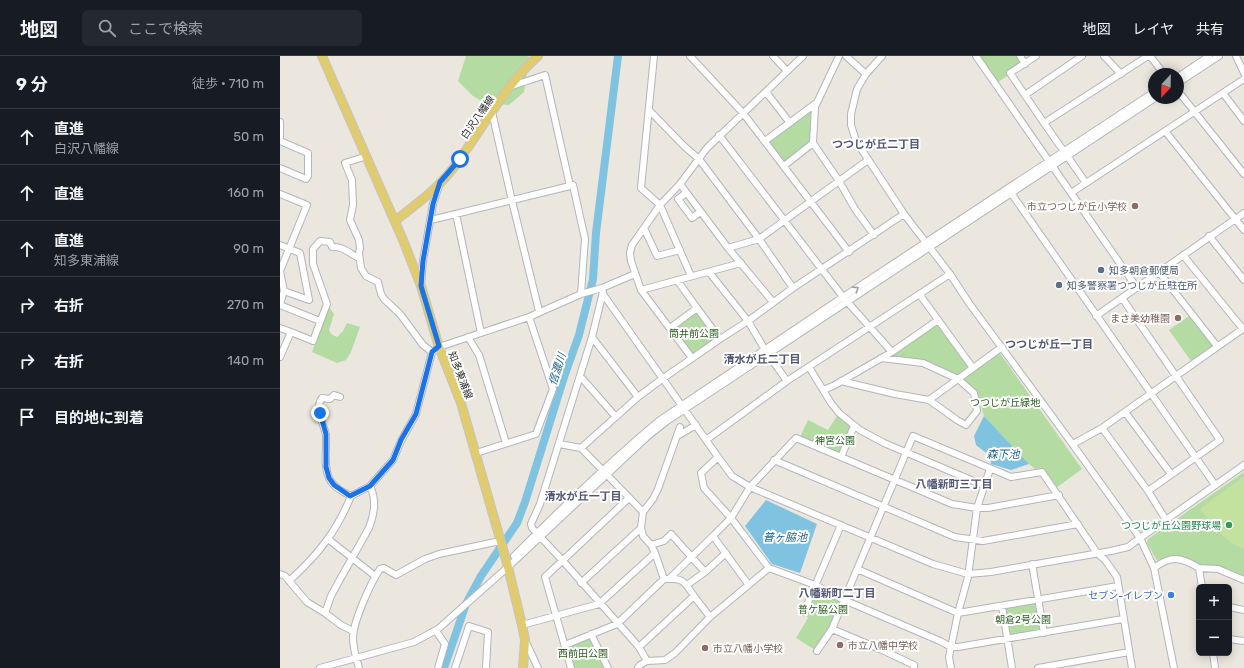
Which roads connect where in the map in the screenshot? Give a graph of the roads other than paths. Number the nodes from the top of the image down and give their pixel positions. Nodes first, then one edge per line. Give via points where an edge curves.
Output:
1 (322, 56) edge
2 (538, 56) edge
3 (654, 56) edge
4 (690, 56) edge
5 (773, 56) edge
6 (803, 56) edge
7 (839, 56) edge
8 (846, 56) edge
9 (882, 56) edge
10 (976, 56) edge
11 (1020, 56) edge
12 (1036, 56) edge
13 (1082, 56) edge
14 (1104, 56) edge
15 (1149, 56) edge
16 (1209, 56) edge
17 (1219, 56) edge
18 (1236, 56) edge
19 (1025, 64) junction
20 (1159, 68) edge
21 (787, 71) junction
22 (1184, 73) edge
23 (1244, 73) edge
24 (866, 74) junction
25 (1121, 74) junction
26 (1184, 79) edge
27 (1244, 79) edge
28 (509, 87) junction
29 (766, 92) junction
30 (1223, 93) junction
31 (1025, 95) junction
32 (1148, 96) edge
33 (1184, 99) edge
34 (1148, 102) edge
35 (815, 104) junction
36 (649, 110) junction
37 (492, 112) junction
38 (1194, 112) junction
39 (743, 113) junction
40 (1244, 121) edge
41 (280, 122) edge
42 (790, 123) junction
43 (1044, 123) junction
44 (1165, 131) junction
45 (720, 135) junction
46 (280, 137) edge
47 (280, 141) edge
48 (765, 141) junction
49 (813, 143) junction
50 (1065, 154) junction
51 (367, 156) junction
52 (699, 159) junction
53 (868, 160) junction
54 (1051, 164) junction
55 (784, 166) junction
56 (280, 168) edge
57 (1244, 174) edge
58 (839, 181) junction
59 (440, 182) junction
60 (1086, 183) junction
61 (680, 184) junction
62 (570, 186) junction
63 (1009, 191) junction
64 (686, 193) junction
65 (280, 194) edge
66 (1071, 194) junction
67 (512, 200) junction
68 (811, 201) junction
69 (660, 205) junction
70 (700, 212) junction
71 (1244, 213) edge
72 (456, 214) junction
73 (904, 214) junction
74 (1235, 219) junction
75 (431, 220) junction
76 (784, 220) junction
77 (395, 221) junction
78 (644, 228) junction
79 (1244, 230) edge
80 (874, 235) junction
81 (1209, 236) junction
82 (759, 239) junction
83 (280, 245) edge
84 (928, 245) junction
85 (290, 248) junction
86 (728, 248) junction
87 (680, 250) junction
88 (848, 252) junction
89 (1183, 255) junction
90 (359, 258) junction
91 (741, 264) junction
92 (822, 269) junction
93 (280, 271) edge
94 (709, 272) junction
95 (1159, 272) junction
96 (635, 274) junction
97 (950, 274) junction
98 (691, 276) junction
99 (677, 280) junction
100 (1244, 280) edge
101 (421, 286) junction
102 (793, 288) junction
103 (1137, 288) junction
104 (601, 290) junction
105 (641, 290) junction
106 (284, 291) junction
107 (581, 294) junction
108 (920, 295) junction
109 (1122, 298) junction
110 (845, 300) junction
111 (773, 302) junction
112 (280, 305) edge
113 (697, 308) junction
114 (539, 311) junction
115 (1096, 316) junction
116 (529, 317) junction
117 (938, 320) junction
118 (320, 321) junction
119 (748, 321) junction
120 (870, 327) junction
121 (280, 328) edge
122 (670, 328) junction
123 (1243, 328) edge
124 (291, 332) junction
125 (481, 333) junction
126 (468, 337) junction
127 (592, 337) junction
128 (720, 339) junction
129 (1217, 346) junction
130 (1002, 347) junction
131 (435, 349) junction
132 (767, 352) junction
133 (892, 352) junction
134 (280, 357) edge
135 (692, 358) junction
136 (881, 358) junction
137 (809, 367) junction
138 (973, 368) junction
139 (1176, 375) junction
140 (580, 376) junction
141 (662, 379) junction
142 (958, 379) junction
143 (788, 381) junction
144 (841, 382) junction
145 (823, 390) junction
146 (1150, 393) junction
147 (340, 397) dead end
148 (638, 397) junction
149 (929, 400) junction
150 (682, 408) junction
151 (1125, 412) junction
152 (616, 416) junction
153 (696, 425) junction
154 (854, 426) junction
155 (1102, 428) junction
156 (706, 440) junction
157 (506, 443) junction
158 (558, 444) junction
159 (1073, 444) junction
160 (581, 448) junction
161 (906, 451) junction
162 (476, 454) junction
163 (718, 457) junction
164 (841, 457) junction
165 (1195, 457) junction
166 (774, 460) junction
167 (1244, 465) edge
168 (990, 469) junction
169 (605, 472) junction
170 (1170, 474) junction
171 (895, 480) junction
172 (370, 486) junction
173 (985, 486) junction
174 (1215, 486) junction
175 (750, 487) junction
176 (1148, 491) junction
177 (1059, 495) junction
178 (350, 496) junction
179 (629, 498) junction
180 (883, 507) junction
181 (977, 508) junction
182 (643, 512) junction
183 (731, 518) junction
184 (1166, 520) junction
185 (841, 524) junction
186 (1078, 524) junction
187 (640, 528) junction
188 (538, 535) junction
189 (714, 535) junction
190 (870, 537) junction
191 (1140, 538) junction
192 (328, 539) junction
193 (973, 539) junction
194 (500, 541) junction
195 (651, 545) junction
196 (1098, 553) junction
197 (654, 554) junction
198 (726, 554) junction
199 (691, 557) junction
200 (352, 558) junction
201 (562, 561) junction
202 (1032, 564) junction
203 (507, 565) junction
204 (769, 568) junction
205 (1154, 568) junction
206 (1199, 568) junction
207 (856, 569) junction
208 (705, 572) junction
209 (280, 574) edge
210 (968, 574) junction
211 (375, 576) junction
212 (667, 579) junction
213 (1244, 580) edge
214 (290, 581) junction
215 (581, 583) junction
216 (748, 584) junction
217 (1202, 584) edge
218 (687, 585) junction
219 (814, 585) junction
220 (1118, 586) junction
221 (694, 596) junction
222 (1038, 599) junction
223 (844, 600) junction
224 (599, 604) junction
225 (1002, 606) junction
226 (1232, 608) edge
227 (1244, 610) edge
228 (804, 612) dead end
229 (325, 613) junction
230 (958, 613) junction
231 (557, 616) junction
232 (710, 617) junction
233 (1123, 619) junction
234 (617, 624) junction
235 (522, 625) junction
236 (832, 628) junction
237 (354, 631) junction
238 (436, 631) junction
239 (1044, 633) junction
240 (591, 634) junction
241 (1007, 639) junction
242 (1232, 639) edge
243 (525, 640) junction
244 (1244, 641) edge
245 (565, 645) junction
246 (638, 647) junction
247 (951, 647) junction
248 (817, 651) dead end
249 (1130, 652) junction
250 (1213, 656) edge
251 (356, 658) junction
252 (648, 661) junction
253 (328, 667) edge
254 (320, 668) edge
255 (359, 668) edge
256 (438, 668) edge
257 (455, 668) edge
258 (486, 668) edge
259 (523, 668) edge
260 (538, 668) edge
261 (571, 668) edge
262 (608, 668) edge
263 (638, 668) edge
264 (914, 668) edge
265 (951, 668) edge
266 (1012, 668) edge
267 (1038, 668) edge
268 (1132, 668) edge
269 (1174, 668) edge
270 (1215, 668) edge

1 - 51 main road, 知多東浦線
2 - 28 main road, 白沢八幡線
3 - 36 street
4 - 39 street
5 - 21 street
6 - 21 street
7 - 35 street
8 - 24 street
9 - 24 street
10 - 54 street
11 - 19 street
12 - 19 street
13 - 31 street
14 - 25 street
15 - 20 street
15 - 25 street
16 - 22 street
17 - 26 street
18 - 23 street
19 - 31 street via 1010,73
21 - 29 street
24 - 53 street via 854,99 852,125 856,141
25 - 43 street
27 - 30 street
28 - 37 main road, 白沢八幡線
28 - 62 street via 545,75
29 - 39 street
29 - 42 street
30 - 38 street
30 - 40 street
31 - 43 street
32 - 50 street
33 - 38 street
34 - 50 street
35 - 42 street
35 - 49 street
36 - 52 street
36 - 69 street via 641,188
37 - 59 main road, 白沢八幡線 via 460,159
37 - 67 street
38 - 44 street
38 - 57 street
39 - 45 street
39 - 48 street
41 - 46 street
42 - 48 street
43 - 50 street
44 - 60 street
44 - 74 street
45 - 52 street
45 - 76 street
47 - 56 street via 308,153 308,176 306,179
48 - 55 street
49 - 55 street
49 - 58 street
50 - 54 street
50 - 60 street
51 - 77 main road, 知多東浦線
51 - 90 street via 345,163 352,180 353,205 350,220 359,240
52 - 61 street
52 - 82 street
53 - 58 street
53 - 73 street
54 - 63 street
54 - 66 street
55 - 68 street
58 - 68 street
58 - 80 street via 854,209
59 - 75 street
59 - 77 main road, 白沢八幡線
60 - 66 street
61 - 64 street
61 - 69 street
62 - 67 street
62 - 107 street via 572,185 584,239
63 - 84 street
63 - 115 street
64 - 70 street
64 - 70 street via 678,199 692,218
65 - 85 street via 307,205
66 - 103 street
67 - 72 street
67 - 114 street
68 - 76 street
68 - 88 street
69 - 78 street
69 - 87 street
70 - 86 street
71 - 74 street
72 - 75 street
72 - 125 street
73 - 80 street
73 - 84 street
74 - 79 street
74 - 81 street
75 - 101 street
76 - 82 street
76 - 92 street
77 - 101 main road, 知多東浦線
78 - 87 street via 657,256
78 - 96 street via 632,245 630,253
80 - 88 street
81 - 89 street
81 - 100 street
82 - 86 street
82 - 102 street
83 - 85 street
84 - 97 street
84 - 110 street
85 - 93 street
85 - 106 street via 300,253 309,300
86 - 91 street
87 - 98 street
88 - 92 street
89 - 95 street
89 - 123 street
90 - 118 street via 342,248 332,247 330,242 320,241 313,249 313,264 327,304
90 - 131 street via 366,276 378,282 384,299 400,314 423,345
91 - 94 street
91 - 111 street
92 - 102 street
92 - 110 street
93 - 106 street
94 - 98 street
94 - 119 street
95 - 103 street
95 - 129 street
96 - 104 street
96 - 105 street
97 - 108 street
97 - 130 street
98 - 99 street
99 - 105 street
99 - 113 street
101 - 131 main road, 知多東浦線
102 - 111 street
103 - 109 street
104 - 107 street
104 - 127 street
104 - 141 street
105 - 122 street
106 - 112 street
107 - 114 street
108 - 117 street
108 - 120 street
109 - 115 street
109 - 139 street
110 - 120 street
110 - 132 street
111 - 119 street
112 - 118 street
113 - 122 street
113 - 128 street
114 - 116 street
115 - 146 street
116 - 125 street
116 - 157 street via 552,389 536,434
117 - 133 street
117 - 138 street
118 - 124 street via 313,341
119 - 128 street
119 - 132 street
120 - 133 street
120 - 137 street
121 - 124 street
122 - 135 street
123 - 129 street
124 - 134 street
125 - 126 street
126 - 131 street
126 - 157 street via 479,355
127 - 140 street
127 - 148 street
128 - 135 street
129 - 139 street
130 - 138 street
130 - 159 street
131 - 162 main road, 知多東浦線 via 461,403
131 - 172 street via 416,414 393,460
132 - 143 street
132 - 150 street
133 - 136 street
135 - 141 street
136 - 142 street via 923,363
136 - 144 street
137 - 143 street
137 - 145 street
138 - 142 street
139 - 146 street
139 - 165 street via 1220,440
140 - 152 street
140 - 158 street
141 - 148 street
141 - 150 street
142 - 149 street
142 - 149 street via 974,394 977,411 966,425
143 - 156 street
144 - 145 street
144 - 149 street
145 - 154 street via 839,413
146 - 151 street
146 - 165 street
147 - 178 street via 334,395 330,399 322,398 319,402 320,413 326,434 326,467 329,478 334,485
148 - 152 street
150 - 153 street
150 - 169 street via 639,437
151 - 155 street
151 - 170 street
152 - 160 street
153 - 156 street
153 - 182 street via 679,435 680,427 658,489
154 - 161 street via 884,443
154 - 164 street
155 - 159 street
155 - 176 street
156 - 163 street
157 - 162 street
158 - 160 street
158 - 188 street via 540,504 531,524
159 - 191 street
160 - 169 street
161 - 168 street via 913,436
161 - 171 street
161 - 173 street
162 - 194 main road, 知多東浦線
163 - 175 street via 732,476
163 - 183 street via 701,473 704,488
164 - 166 street via 796,438
164 - 171 street
165 - 170 street
165 - 174 street
166 - 175 street
166 - 180 street
167 - 174 street
168 - 173 street
168 - 177 street via 1011,477 1042,472
169 - 179 street
169 - 188 street
170 - 176 street
171 - 180 street
171 - 181 street via 952,504
172 - 178 street
172 - 200 street via 375,500 373,517
173 - 181 street
174 - 184 street
175 - 183 street
175 - 185 street
176 - 184 street
177 - 181 street
177 - 186 street
178 - 192 street
179 - 182 street
179 - 201 street
180 - 190 street
180 - 193 street via 955,537
181 - 193 street
182 - 187 street
183 - 189 street
183 - 204 street
184 - 191 street
185 - 190 street
185 - 219 street
186 - 193 street via 983,541
186 - 196 street
187 - 195 street
187 - 215 street
188 - 201 street
188 - 203 street
189 - 198 street
189 - 199 street
190 - 207 street
190 - 210 street via 933,564
191 - 196 street via 1128,547
191 - 205 street
192 - 200 street
192 - 214 street
193 - 210 street
194 - 203 main road, 知多東浦線
194 - 211 street via 439,554 396,575 382,568
195 - 197 street
195 - 199 street via 664,541 671,534
196 - 202 street
196 - 220 street via 1117,577
197 - 212 street
197 - 224 street
198 - 208 street
198 - 216 street
199 - 208 street
199 - 212 street
200 - 211 street
200 - 229 street via 331,596
201 - 215 street
201 - 231 street via 545,577
202 - 210 street
202 - 222 street
203 - 235 main road, 知多東浦線
203 - 238 street
204 - 216 street
204 - 219 street
205 - 206 street via 1162,561 1172,559 1186,561
205 - 269 street
206 - 213 street via 1218,569
206 - 217 street
207 - 223 street
207 - 230 street
208 - 218 street
209 - 214 street
210 - 230 street
211 - 237 street
212 - 218 street via 675,579
212 - 234 street
214 - 229 street via 307,602
215 - 224 street
216 - 232 street
218 - 221 street
219 - 223 street
219 - 228 street
220 - 222 street
220 - 233 street
221 - 232 street
221 - 246 street
222 - 225 street
222 - 239 street
223 - 236 street
223 - 247 street
224 - 231 street
224 - 234 street
225 - 230 street
225 - 241 street
226 - 227 street
229 - 237 street
230 - 247 street
231 - 235 street
231 - 245 street
232 - 252 street via 670,657 665,660
233 - 239 street
233 - 249 street
234 - 240 street
234 - 246 street
235 - 243 main road, 知多東浦線
236 - 248 street
236 - 264 street via 914,665
237 - 251 street via 353,645
238 - 251 street via 414,642
238 - 256 street via 445,644
239 - 241 street
240 - 245 street
240 - 262 street
241 - 247 street
241 - 266 street
242 - 244 street
243 - 259 main road, 知多東浦線
243 - 260 street
245 - 261 street
246 - 252 street
247 - 265 street
249 - 267 street
249 - 268 street
250 - 270 street
251 - 253 street
251 - 255 street
252 - 263 street
253 - 254 street
257 - 258 street via 469,626 488,632

